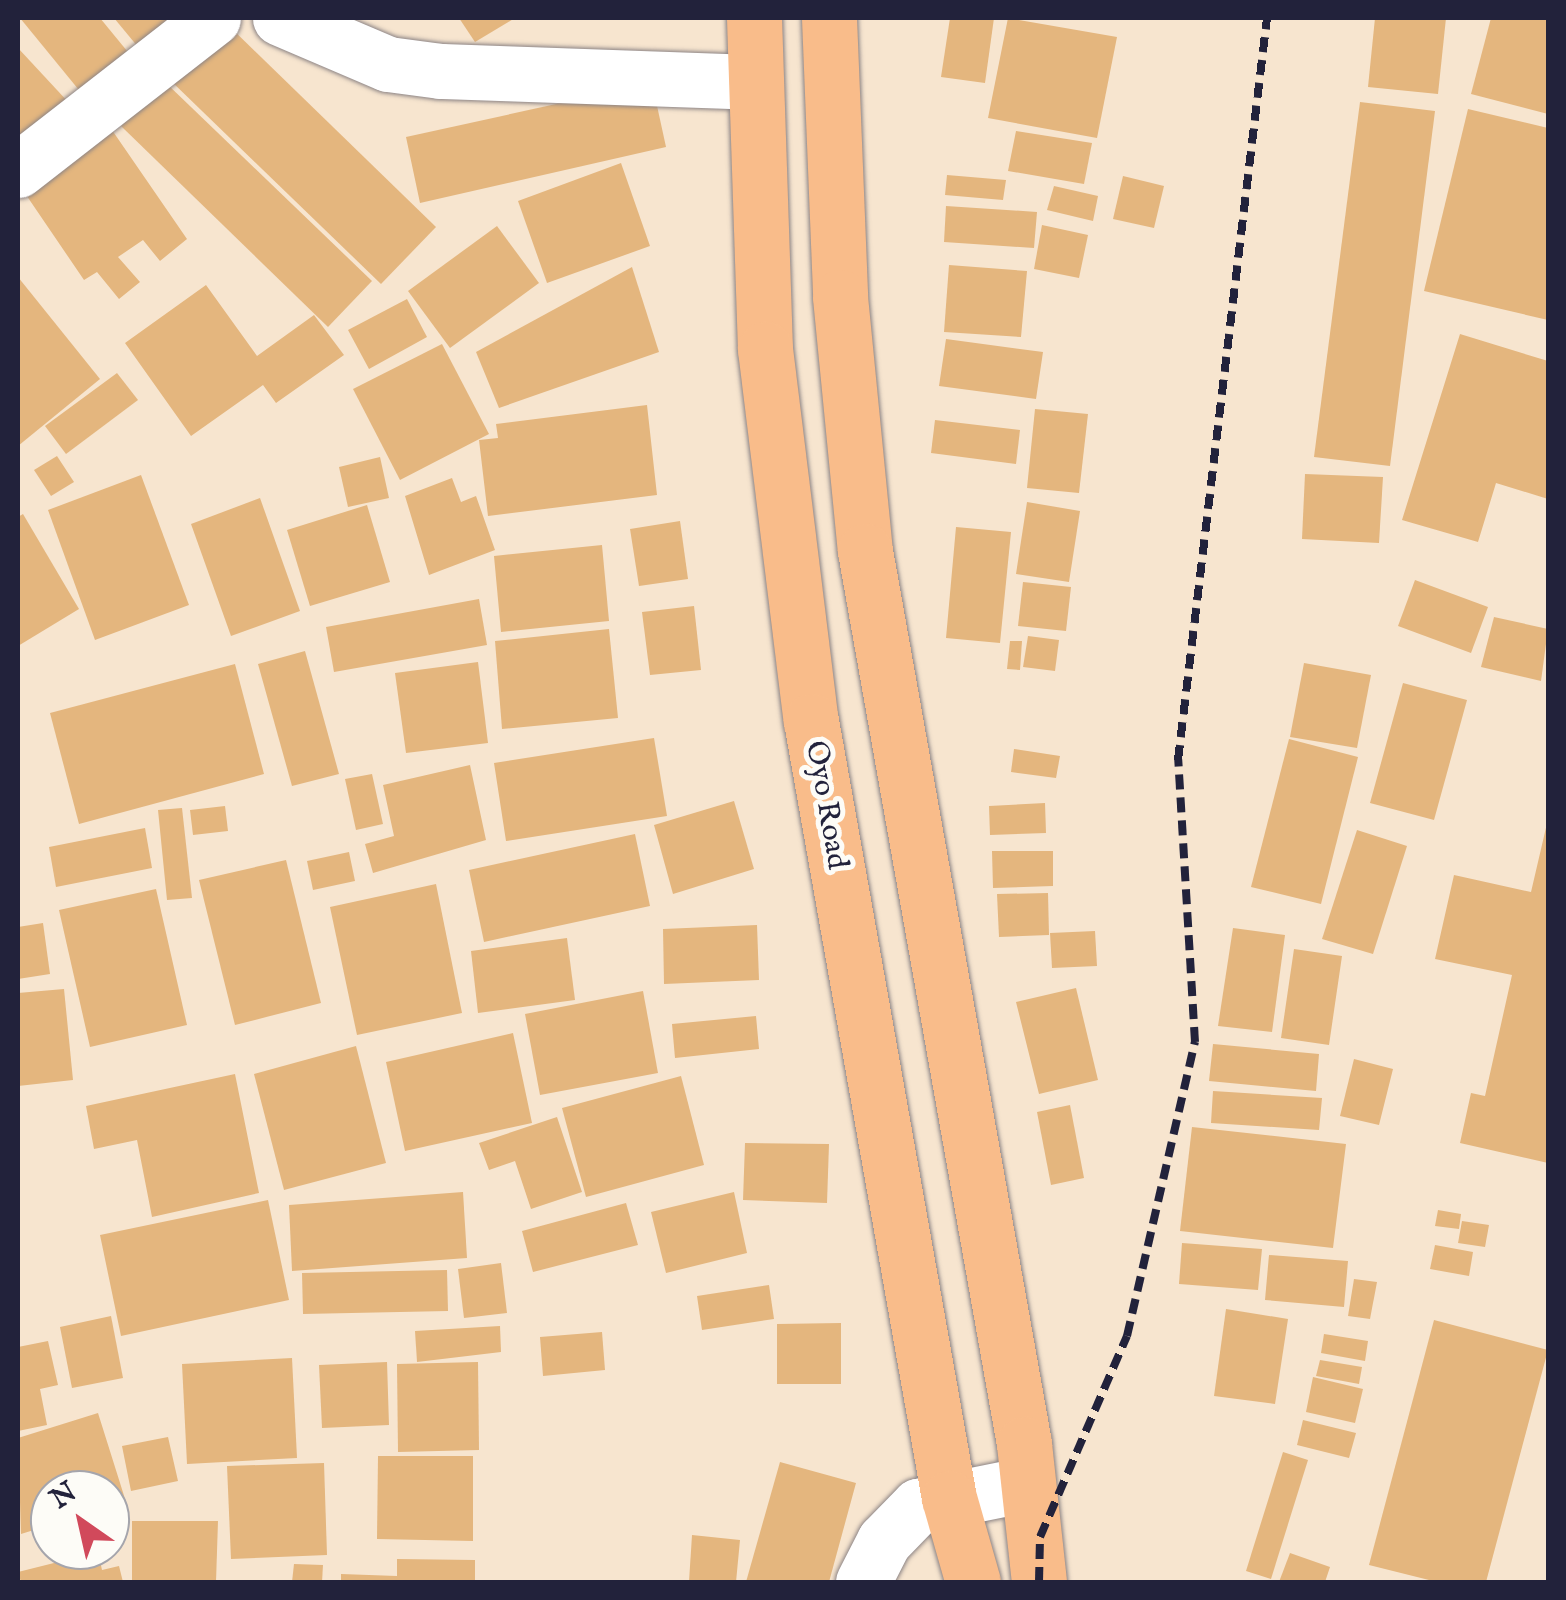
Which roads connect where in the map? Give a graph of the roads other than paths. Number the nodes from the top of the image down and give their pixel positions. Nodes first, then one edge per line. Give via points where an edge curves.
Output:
1 (213, 18) edge
2 (280, 18) edge
3 (754, 18) edge
4 (829, 18) edge
5 (754, 82) junction
6 (18, 170) edge
7 (1027, 1484) junction
8 (950, 1498) junction
9 (863, 1582) edge
10 (973, 1582) edge
11 (1039, 1582) edge

1 - 6 street
2 - 5 street via 375,60 441,72
3 - 5 main road, Oyo Road
4 - 7 main road via 840,297 865,551
5 - 8 main road, Oyo Road via 765,349 811,721
7 - 8 street
7 - 11 main road
8 - 9 street via 918,1506 884,1542
8 - 10 main road, Oyo Road

